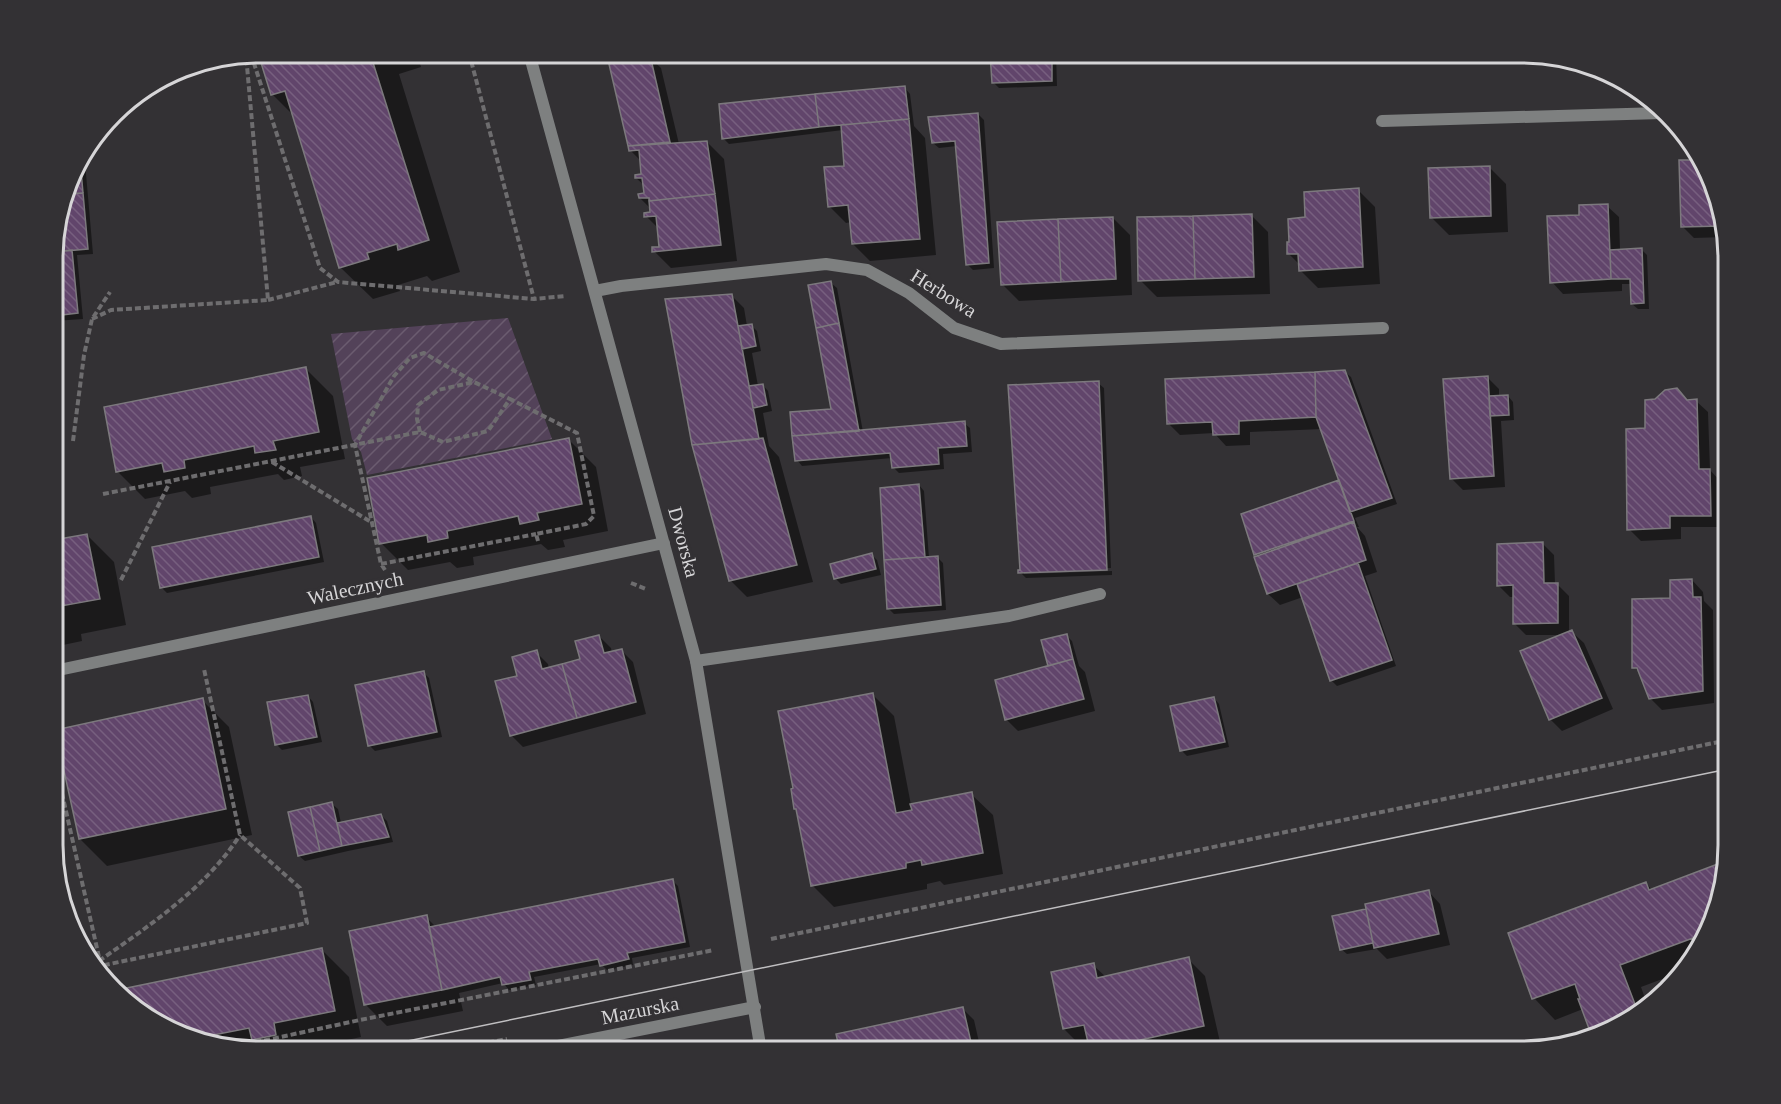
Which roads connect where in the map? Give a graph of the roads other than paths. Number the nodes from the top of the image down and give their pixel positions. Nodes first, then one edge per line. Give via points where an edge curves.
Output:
1 (532, 63) edge
2 (1653, 113) edge
3 (1382, 121) dead end
4 (595, 291) junction
5 (1383, 328) dead end
6 (664, 543) junction
7 (1100, 594) dead end
8 (696, 661) junction
9 (63, 669) edge
10 (755, 1007) junction
11 (583, 1041) edge
12 (760, 1041) edge

1 - 4 street, Dworska
2 - 3 street
4 - 5 street, Herbowa via 826,264 867,270 909,292 954,328 1001,344
4 - 6 street, Dworska
6 - 8 street, Dworska
6 - 9 street, Walecznych
7 - 8 street via 1009,616
8 - 10 street, Dworska
10 - 11 street, Mazurska
10 - 12 street, Dworska

